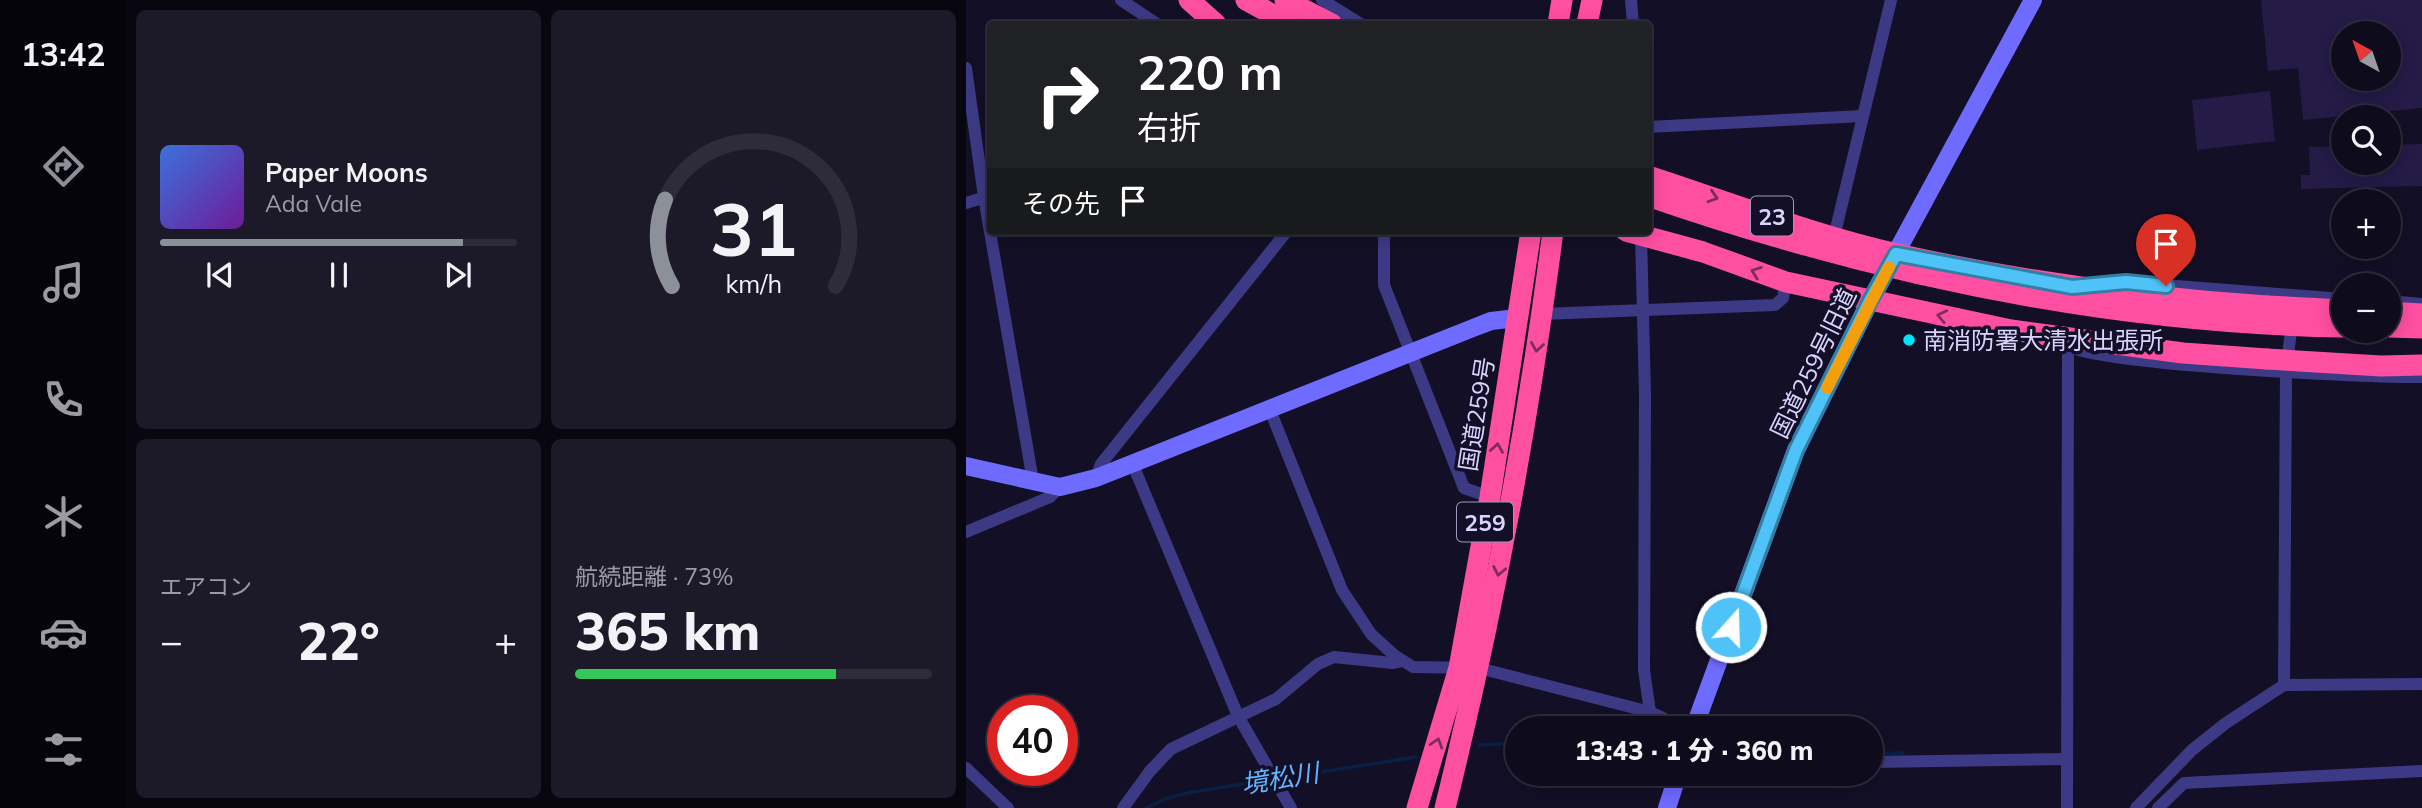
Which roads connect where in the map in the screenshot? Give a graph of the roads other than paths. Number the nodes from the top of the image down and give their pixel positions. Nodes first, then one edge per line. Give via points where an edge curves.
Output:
1 (1121, 0) edge
2 (1189, 0) edge
3 (1246, 0) edge
4 (1285, 0) edge
5 (1322, 0) edge
6 (1346, 0) edge
7 (1562, 0) edge
8 (1592, 0) edge
9 (1631, 0) edge
10 (1891, 0) edge
11 (2034, 0) edge
12 (1152, 21) edge
13 (1213, 21) edge
14 (1284, 21) edge
15 (1344, 21) edge
16 (1346, 21) edge
17 (1347, 21) edge
18 (1558, 21) edge
19 (1588, 21) edge
20 (1633, 21) edge
21 (966, 68) edge
22 (1863, 116) junction
23 (1652, 127) edge
24 (1652, 177) edge
25 (987, 196) edge
26 (1652, 197) edge
27 (966, 203) edge
28 (993, 235) edge
29 (1284, 235) edge
30 (1384, 235) edge
31 (1530, 235) edge
32 (1552, 235) edge
33 (1634, 235) edge
34 (1638, 235) edge
35 (1834, 237) junction
36 (1896, 254) junction
37 (1786, 282) junction
38 (2072, 287) junction
39 (2295, 296) junction
40 (2331, 298) edge
41 (1870, 301) junction
42 (2401, 302) edge
43 (2422, 304) edge
44 (1643, 309) junction
45 (2331, 309) edge
46 (2401, 313) edge
47 (1542, 314) junction
48 (2422, 314) edge
49 (1517, 318) junction
50 (2331, 326) edge
51 (2401, 327) edge
52 (2422, 328) edge
53 (2063, 342) junction
54 (1411, 353) junction
55 (2422, 365) edge
56 (2286, 373) junction
57 (2422, 377) edge
58 (1270, 410) junction
59 (1133, 465) junction
60 (966, 466) edge
61 (1096, 478) junction
62 (1032, 481) junction
63 (1060, 487) junction
64 (1490, 497) junction
65 (966, 532) edge
66 (1402, 661) junction
67 (1469, 668) junction
68 (2422, 684) edge
69 (2284, 685) junction
70 (1650, 712) junction
71 (1238, 716) junction
72 (1658, 716) edge
73 (1698, 716) edge
74 (2067, 759) junction
75 (1883, 762) edge
76 (966, 768) edge
77 (2422, 771) edge
78 (1674, 786) edge
79 (1008, 808) edge
80 (1123, 808) edge
81 (1291, 808) edge
82 (1417, 808) edge
83 (1445, 808) edge
84 (1667, 808) edge
85 (2067, 808) edge
86 (2136, 808) edge
87 (2158, 808) edge

1 - 12 street
2 - 13 highway
3 - 14 highway
4 - 15 highway
5 - 16 street
6 - 17 street
7 - 18 highway
8 - 19 highway
9 - 20 street
10 - 22 street
11 - 36 street, 国道259号旧道
21 - 25 street
22 - 23 street
22 - 35 street
24 -> 35 highway, 23
25 - 27 street
26 - 50 highway, 23, bridge via 1857,259 2031,296 2177,316
28 - 62 street
29 - 61 street via 1101,464
30 - 54 street via 1384,285
31 - 49 highway, 国道259号 / 259
32 - 47 highway, 国道259号 / 259
33 - 44 street
37 -> 34 highway, 23
35 - 36 highway, 23
36 - 38 highway, 23
36 - 41 street, 国道259号旧道
37 - 41 highway, 23
37 - 44 street via 1783,298 1775,305
38 - 39 street via 2126,282
38 - 45 highway, 23, bridge
39 - 40 street
39 - 56 street
53 -> 41 highway, 23
41 - 73 street, 国道259号旧道 via 1796,450
42 - 43 street
44 - 47 street
44 - 70 street via 1644,670
46 - 48 highway
47 -> 67 highway, 国道259号 / 259 via 1507,532
49 - 54 street via 1491,321
64 -> 49 highway, 国道259号 / 259
51 - 52 highway
53 - 55 highway, 23, bridge via 2120,342 2183,353 2267,359
53 - 56 street via 2185,364
53 - 74 street
54 - 58 street
54 - 64 street via 1464,488
56 - 57 street
56 - 69 street
58 - 59 street
58 - 66 street via 1342,590 1371,634
59 - 61 street
59 - 71 street
60 - 62 street
61 - 63 street
62 - 63 street
63 - 65 street via 1050,497
64 - 67 highway, 国道259号 / 259
66 - 67 street via 1413,667
66 - 71 street via 1334,657 1318,664 1276,699
67 - 70 street
82 -> 67 highway, 国道259号 / 259
67 - 83 highway, 国道259号 / 259
68 - 69 street
69 - 86 street via 2192,750
70 - 72 street
71 - 80 street via 1171,749
71 - 81 street
74 - 75 street
74 - 85 street
76 - 79 street
77 - 87 street via 2184,783
78 - 84 street

